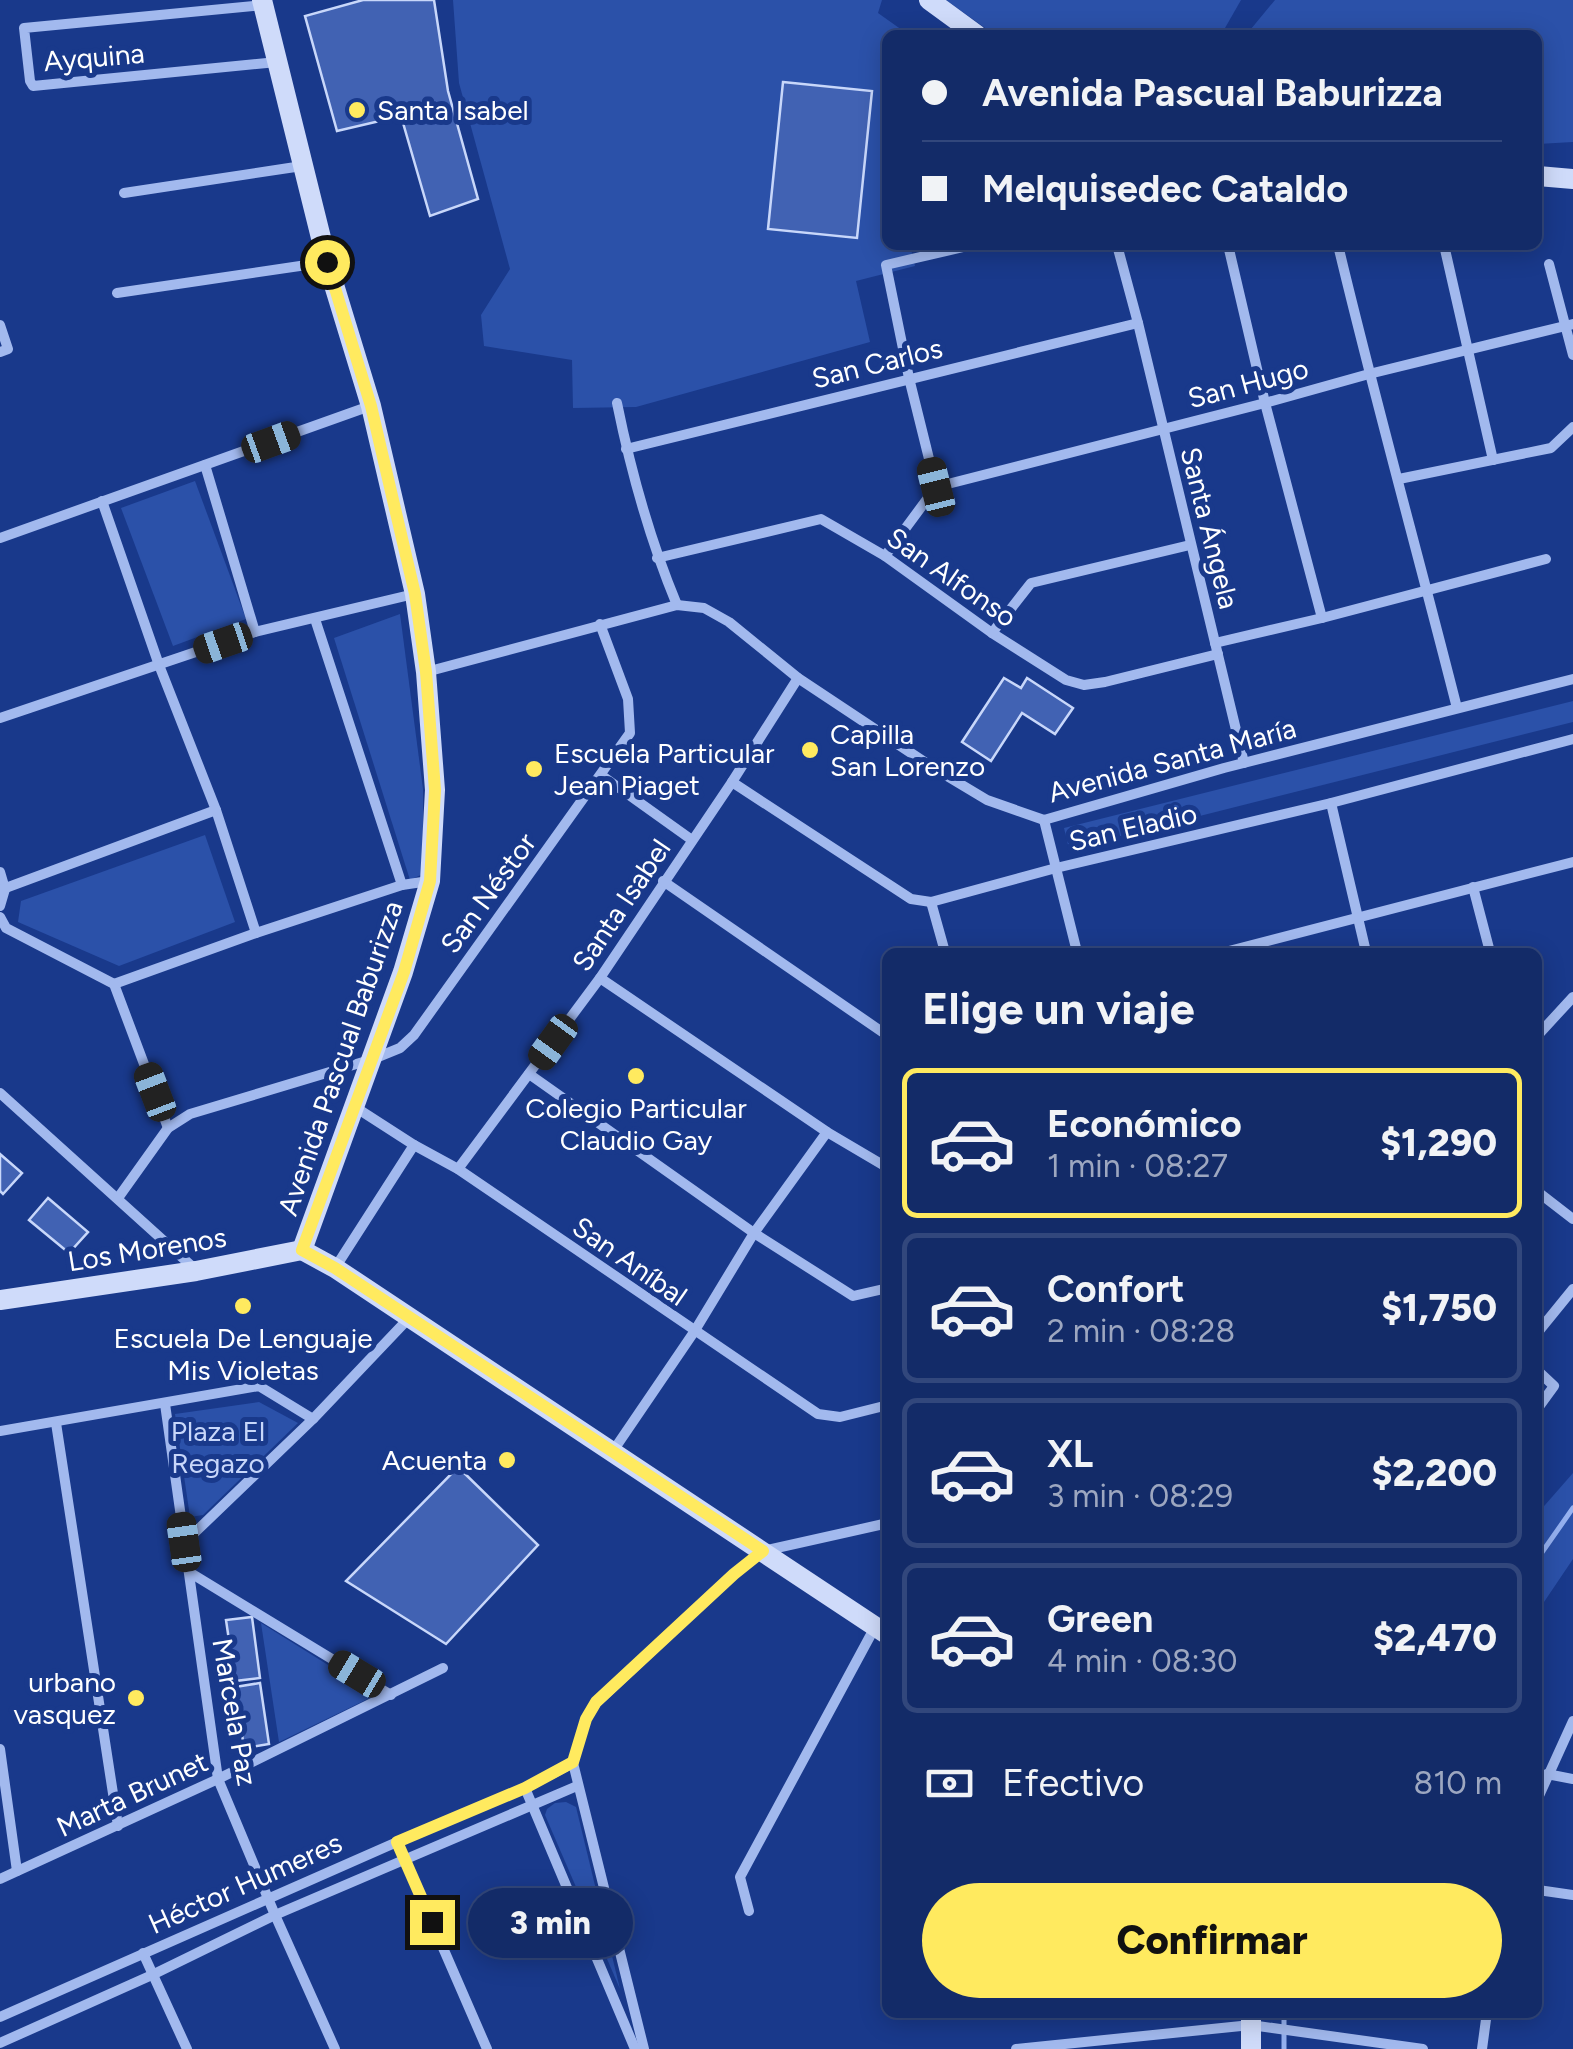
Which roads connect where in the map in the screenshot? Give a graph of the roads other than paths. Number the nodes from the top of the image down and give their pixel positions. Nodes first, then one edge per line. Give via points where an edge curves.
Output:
1 (929, 0) edge
2 (263, 2) edge
3 (971, 30) edge
4 (278, 62) junction
5 (302, 166) junction
6 (1542, 176) edge
7 (1573, 179) edge
8 (124, 193) dead end
9 (952, 250) edge
10 (1118, 250) edge
11 (1229, 250) edge
12 (1339, 250) edge
13 (1445, 250) edge
14 (327, 262) junction
15 (1550, 264) dead end
16 (117, 293) dead end
17 (1138, 323) junction
18 (0, 325) edge
19 (1569, 325) edge
20 (4, 350) edge
21 (1467, 350) junction
22 (1573, 355) edge
23 (1369, 374) junction
24 (908, 378) junction
25 (616, 403) dead end
26 (1266, 403) junction
27 (371, 406) junction
28 (1573, 427) edge
29 (1162, 429) junction
30 (626, 449) junction
31 (1493, 460) junction
32 (205, 465) junction
33 (1399, 480) junction
34 (936, 487) junction
35 (102, 501) junction
36 (0, 538) edge
37 (1190, 545) junction
38 (885, 556) junction
39 (658, 558) junction
40 (1546, 559) dead end
41 (1427, 590) junction
42 (415, 594) junction
43 (676, 605) junction
44 (1322, 618) junction
45 (314, 619) junction
46 (600, 624) junction
47 (255, 632) junction
48 (992, 634) junction
49 (1216, 649) junction
50 (159, 664) junction
51 (426, 672) junction
52 (798, 678) junction
53 (1573, 679) edge
54 (1457, 708) junction
55 (0, 718) edge
56 (1573, 739) edge
57 (1244, 764) junction
58 (601, 774) junction
59 (732, 782) junction
60 (1331, 803) junction
61 (216, 810) junction
62 (1044, 820) junction
63 (692, 840) junction
64 (1573, 862) edge
65 (1056, 868) junction
66 (0, 872) edge
67 (430, 881) junction
68 (664, 881) junction
69 (402, 885) junction
70 (1472, 887) junction
71 (3, 889) edge
72 (931, 902) junction
73 (0, 906) edge
74 (0, 917) edge
75 (1358, 920) junction
76 (256, 933) junction
77 (944, 948) edge
78 (1075, 948) edge
79 (1242, 948) edge
80 (1365, 948) edge
81 (1489, 948) edge
82 (600, 978) junction
83 (114, 984) junction
84 (1573, 997) edge
85 (1542, 1031) edge
86 (882, 1032) edge
87 (373, 1058) junction
88 (529, 1074) junction
89 (0, 1093) edge
90 (355, 1107) junction
91 (168, 1128) junction
92 (828, 1132) junction
93 (414, 1145) junction
94 (882, 1164) edge
95 (458, 1169) junction
96 (1542, 1195) edge
97 (118, 1198) junction
98 (1573, 1219) edge
99 (754, 1233) junction
100 (302, 1250) junction
101 (335, 1268) junction
102 (196, 1271) junction
103 (882, 1289) edge
104 (1573, 1290) edge
105 (0, 1300) edge
106 (410, 1317) junction
107 (1542, 1327) edge
108 (694, 1332) junction
109 (1542, 1376) edge
110 (1542, 1402) edge
111 (166, 1404) junction
112 (882, 1406) edge
113 (313, 1418) junction
114 (56, 1423) junction
115 (0, 1432) edge
116 (613, 1451) junction
117 (882, 1524) edge
118 (184, 1542) junction
119 (763, 1551) junction
120 (189, 1572) junction
121 (881, 1631) edge
122 (443, 1668) dead end
123 (391, 1695) junction
124 (1573, 1720) edge
125 (0, 1749) edge
126 (573, 1762) junction
127 (1546, 1774) junction
128 (218, 1779) junction
129 (1573, 1779) edge
130 (577, 1786) junction
131 (1542, 1786) edge
132 (525, 1788) junction
133 (533, 1806) junction
134 (118, 1826) junction
135 (397, 1842) junction
136 (404, 1859) junction
137 (17, 1871) junction
138 (0, 1879) edge
139 (1542, 1890) edge
140 (1573, 1894) edge
141 (268, 1898) junction
142 (749, 1911) dead end
143 (275, 1915) junction
144 (142, 1953) junction
145 (152, 1975) junction
146 (0, 2017) edge
147 (1486, 2018) edge
148 (1251, 2019) edge
149 (0, 2043) edge
150 (187, 2049) edge
151 (335, 2049) edge
152 (487, 2049) edge
153 (635, 2049) edge
154 (644, 2049) edge
155 (1016, 2049) edge
156 (1252, 2049) edge
157 (1423, 2049) edge
158 (1482, 2049) edge

1 - 3 main road
2 - 4 main road, Avenida Pascual Baburizza
2 - 4 street, Ayquina via 24,28 30,82
4 - 5 main road, Avenida Pascual Baburizza
5 - 8 street
5 - 14 main road, Avenida Pascual Baburizza
6 - 7 main road
9 - 24 street via 886,266
10 - 17 street, Santa Ángela
11 - 26 street
12 - 23 street
13 - 21 street
14 - 16 street
14 - 27 main road, Avenida Pascual Baburizza
15 - 19 street
17 - 24 street, San Carlos
17 - 29 street, Santa Ángela
18 - 20 street
19 - 21 street, San Hugo
19 - 22 street
21 - 23 street, San Hugo
21 - 31 street
23 - 26 street, San Hugo
23 - 33 street
24 - 30 street, San Carlos
24 - 34 street
25 - 30 street
26 - 29 street, San Hugo
26 - 44 street
27 - 32 street
27 - 42 main road, Avenida Pascual Baburizza
28 - 31 street via 1551,448
29 - 34 street, San Hugo
29 - 37 street, Santa Ángela
30 - 39 street
31 - 33 street
32 - 35 street
32 - 47 street
33 - 41 street
34 - 38 street
35 - 36 street
35 - 50 street
37 - 48 street via 1032,582
37 - 49 street, Santa Ángela
38 - 39 street, San Alfonso via 822,520
38 - 48 street, San Alfonso
39 - 43 street
40 - 41 street, San Alfonso
41 - 44 street, San Alfonso
41 - 54 street
42 - 45 street
42 - 51 main road, Avenida Pascual Baburizza
43 - 46 street
43 - 52 street, Avenida Santa María via 704,608 729,622
44 - 49 street, San Alfonso
45 - 47 street
45 - 69 street
46 - 51 street
46 - 58 street, San Néstor via 630,713 630,732
47 - 50 street
48 - 49 street, San Alfonso via 1084,685
49 - 57 street, Santa Ángela
50 - 55 street
50 - 61 street
51 - 67 main road, Avenida Pascual Baburizza via 435,790
52 - 59 street, Santa Isabel
52 - 62 street, Avenida Santa María via 987,800
53 - 54 street, Avenida Santa María
54 - 57 street, Avenida Santa María
56 - 60 street, San Eladio
57 - 62 street, Avenida Santa María
58 - 63 street
58 - 87 street, San Néstor via 414,1035
59 - 63 street, Santa Isabel
59 - 72 street via 911,899
60 - 65 street, San Eladio
60 - 75 street
61 - 71 street
61 - 76 street
62 - 65 street
63 - 68 street, Santa Isabel
64 - 70 street
65 - 72 street, San Eladio
65 - 78 street
66 - 71 street
67 - 69 street
67 - 87 main road, Avenida Pascual Baburizza
68 - 82 street, Santa Isabel
68 - 86 street
69 - 76 street
70 - 75 street
70 - 81 street
71 - 73 street
72 - 77 street
74 - 83 street via 6,928
75 - 79 street
75 - 80 street
76 - 83 street
82 - 88 street, Santa Isabel
82 - 92 street
83 - 91 street
84 - 85 street
87 - 90 main road, Avenida Pascual Baburizza
87 - 91 street, San Néstor via 190,1114
88 - 95 street, Santa Isabel
88 - 99 street
89 - 97 street
90 - 93 street, San Aníbal
90 - 100 main road, Avenida Pascual Baburizza
91 - 97 street
92 - 94 street
92 - 99 street
93 - 95 street, San Aníbal
93 - 101 street
95 - 108 street, San Aníbal
96 - 98 street
97 - 102 street
99 - 103 street via 853,1296
99 - 108 street
100 - 101 main road
100 - 102 main road, Los Morenos
101 - 106 main road
102 - 105 main road, Los Morenos
104 - 107 street
106 - 113 street
106 - 116 main road
108 - 112 street, San Aníbal via 818,1414
108 - 116 street
109 - 110 street via 1554,1386
111 - 113 street via 259,1386
111 - 114 street
111 - 118 street, Marcela Paz
113 - 118 street
114 - 115 street
114 - 134 street
116 - 119 main road
117 - 119 street
118 - 120 street, Marcela Paz
119 - 121 main road
119 - 126 street via 596,1702
120 - 123 street
120 - 128 street, Marcela Paz
121 - 142 street via 740,1878
122 - 123 street, Marta Brunet
123 - 128 street, Marta Brunet
124 - 127 street
125 - 137 street
126 - 130 street
126 - 132 street, Héctor Humeres
127 - 129 street
127 - 131 street
128 - 134 street, Marta Brunet
128 - 141 street, Marcela Paz
130 - 133 street, Héctor Humeres
130 - 154 street
132 - 133 street
132 - 135 street, Héctor Humeres
133 - 136 street, Héctor Humeres
133 - 153 street
134 - 137 street, Marta Brunet
135 - 136 street
135 - 141 street, Héctor Humeres
136 - 143 street, Héctor Humeres
136 - 152 street
137 - 138 street, Marta Brunet
139 - 140 street
141 - 143 street, Marcela Paz
141 - 144 street, Héctor Humeres
143 - 145 street, Héctor Humeres
143 - 151 street, Marcela Paz
144 - 145 street
144 - 146 street, Héctor Humeres
145 - 149 street, Héctor Humeres
145 - 150 street
147 - 158 street
148 - 155 street
148 - 156 main road
148 - 157 street via 1276,2030

